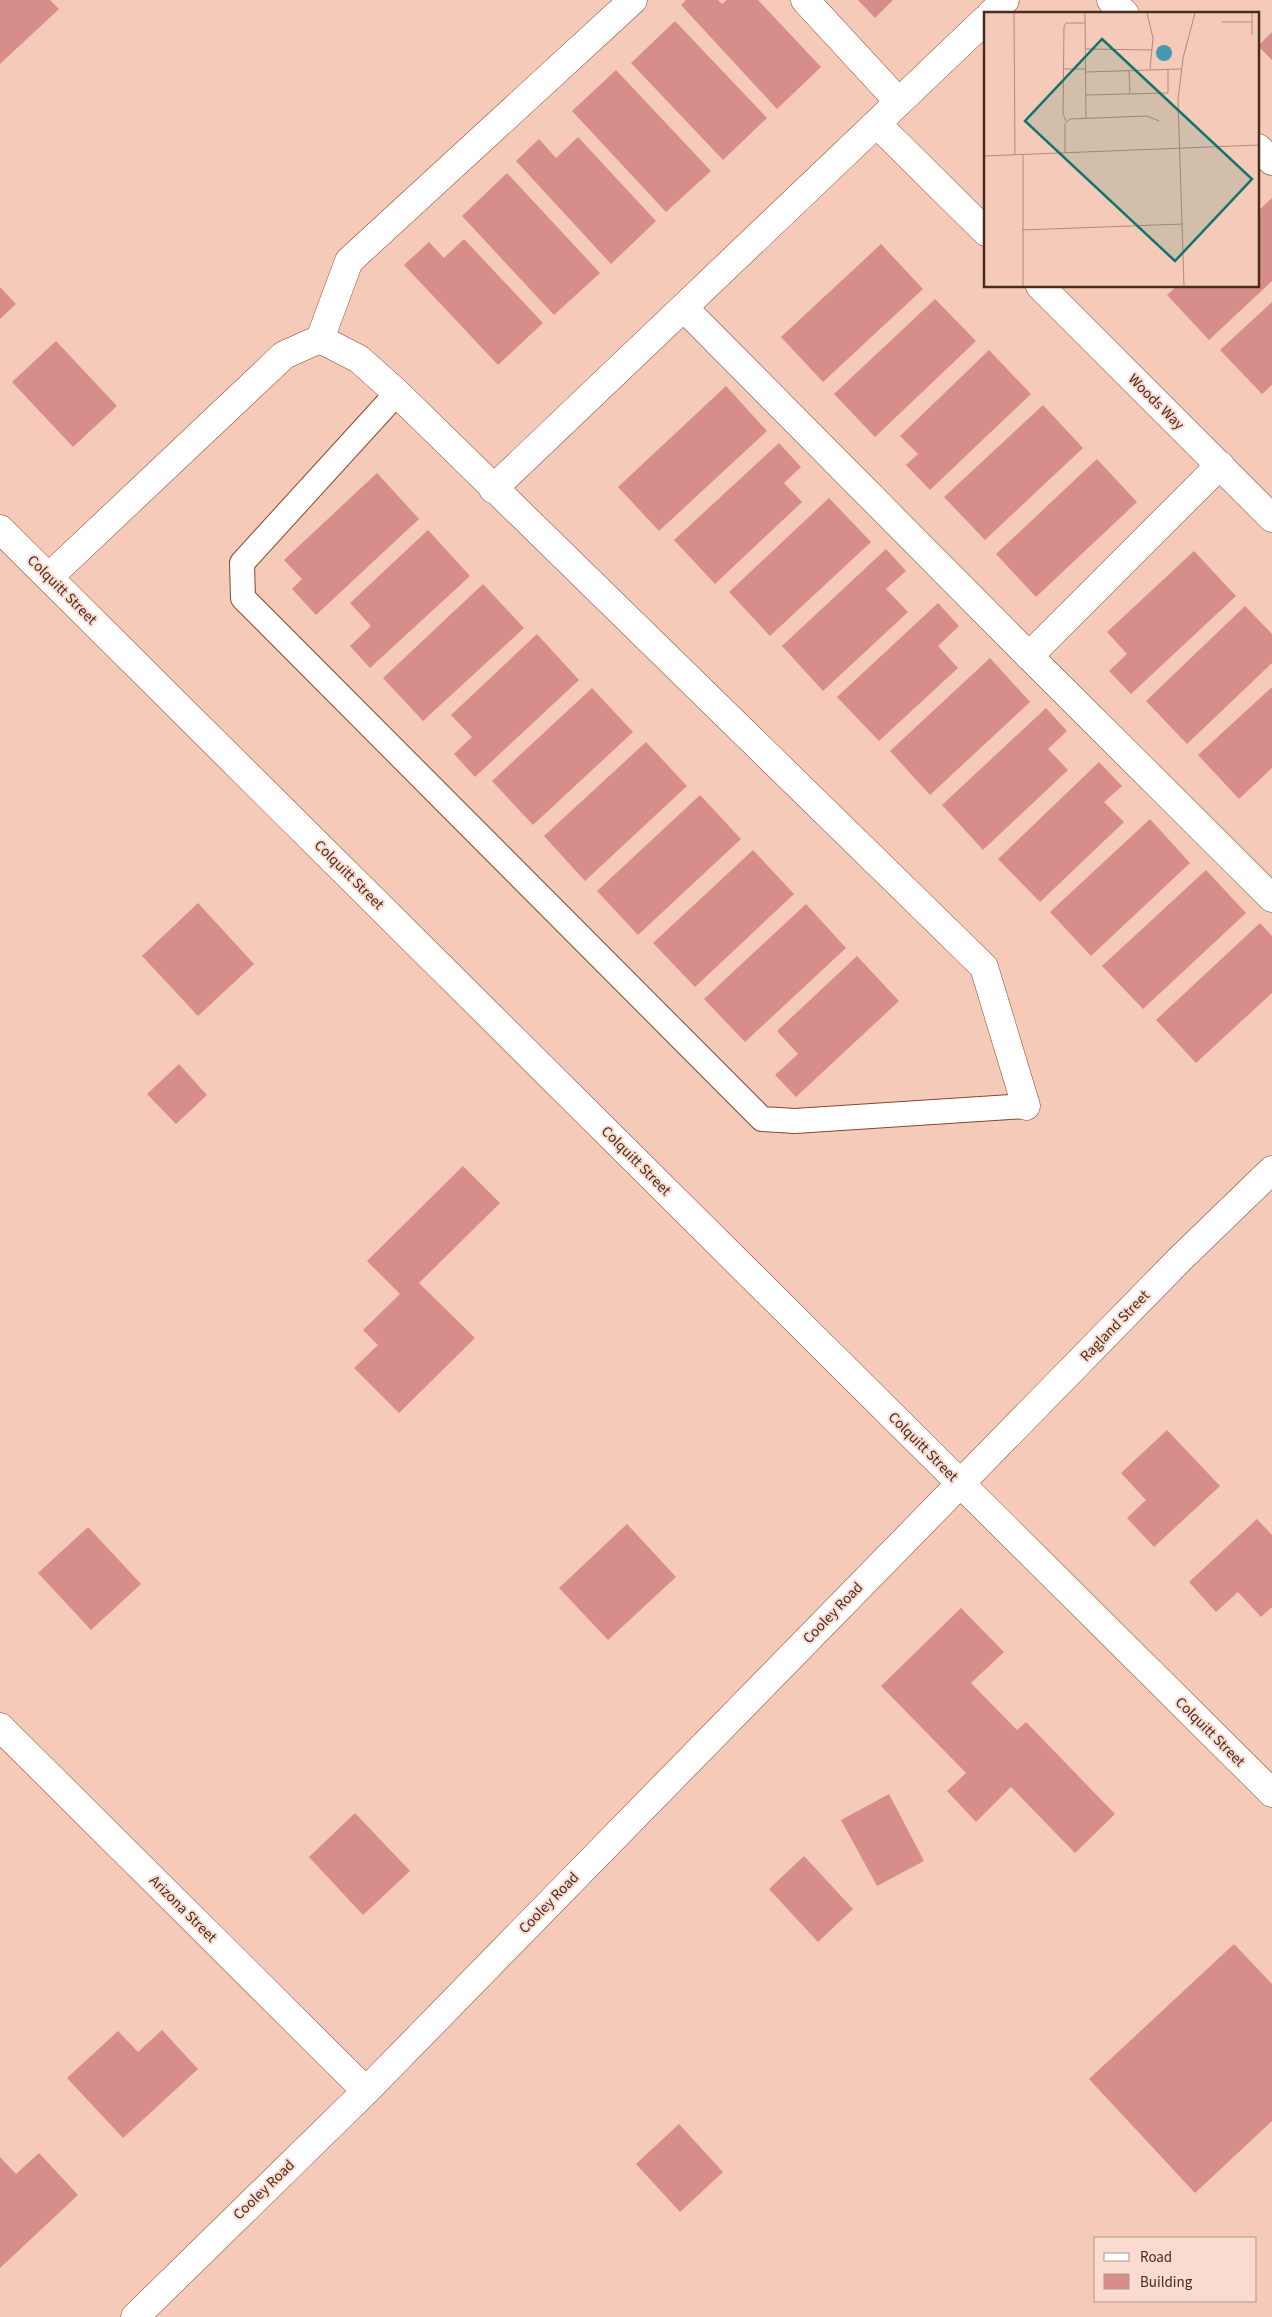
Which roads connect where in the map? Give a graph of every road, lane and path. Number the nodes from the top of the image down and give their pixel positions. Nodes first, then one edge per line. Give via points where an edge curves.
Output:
1 (633, 0) edge
2 (805, 0) edge
3 (1005, 0) edge
4 (1111, 0) edge
5 (993, 12) edge
6 (1123, 12) edge
7 (984, 21) edge
8 (899, 102) junction
9 (877, 124) junction
10 (1260, 150) edge
11 (1272, 161) edge
12 (984, 230) edge
13 (1042, 288) edge
14 (684, 308) junction
15 (320, 339) junction
16 (397, 393) junction
17 (1220, 465) junction
18 (493, 489) junction
19 (1272, 518) edge
20 (0, 529) edge
21 (49, 577) junction
22 (1029, 656) junction
23 (1272, 898) edge
24 (1026, 1106) joint
25 (1272, 1170) edge
26 (960, 1484) junction
27 (0, 1727) edge
28 (1272, 1793) edge
29 (366, 2091) junction
30 (134, 2317) edge

1 - 15 street via 349,261
2 - 8 street
3 - 5 street
4 - 6 street
7 - 8 street
8 - 9 street
9 - 12 street
9 - 14 street
10 - 11 street
13 - 17 street, Woods Way
14 - 18 street
14 - 22 street
15 - 16 street via 359,359
15 - 21 street via 284,355
16 - 18 street
16 - 24 lane via 242,563 243,598 762,1119 795,1121
17 - 19 street, Woods Way
17 - 22 street
18 - 24 street via 984,967
20 - 21 street, Colquitt Street
21 - 26 street, Colquitt Street
22 - 23 street
25 - 26 street, Ragland Street
26 - 28 street, Colquitt Street
26 - 29 street, Cooley Road
27 - 29 street, Arizona Street
29 - 30 street, Cooley Road

